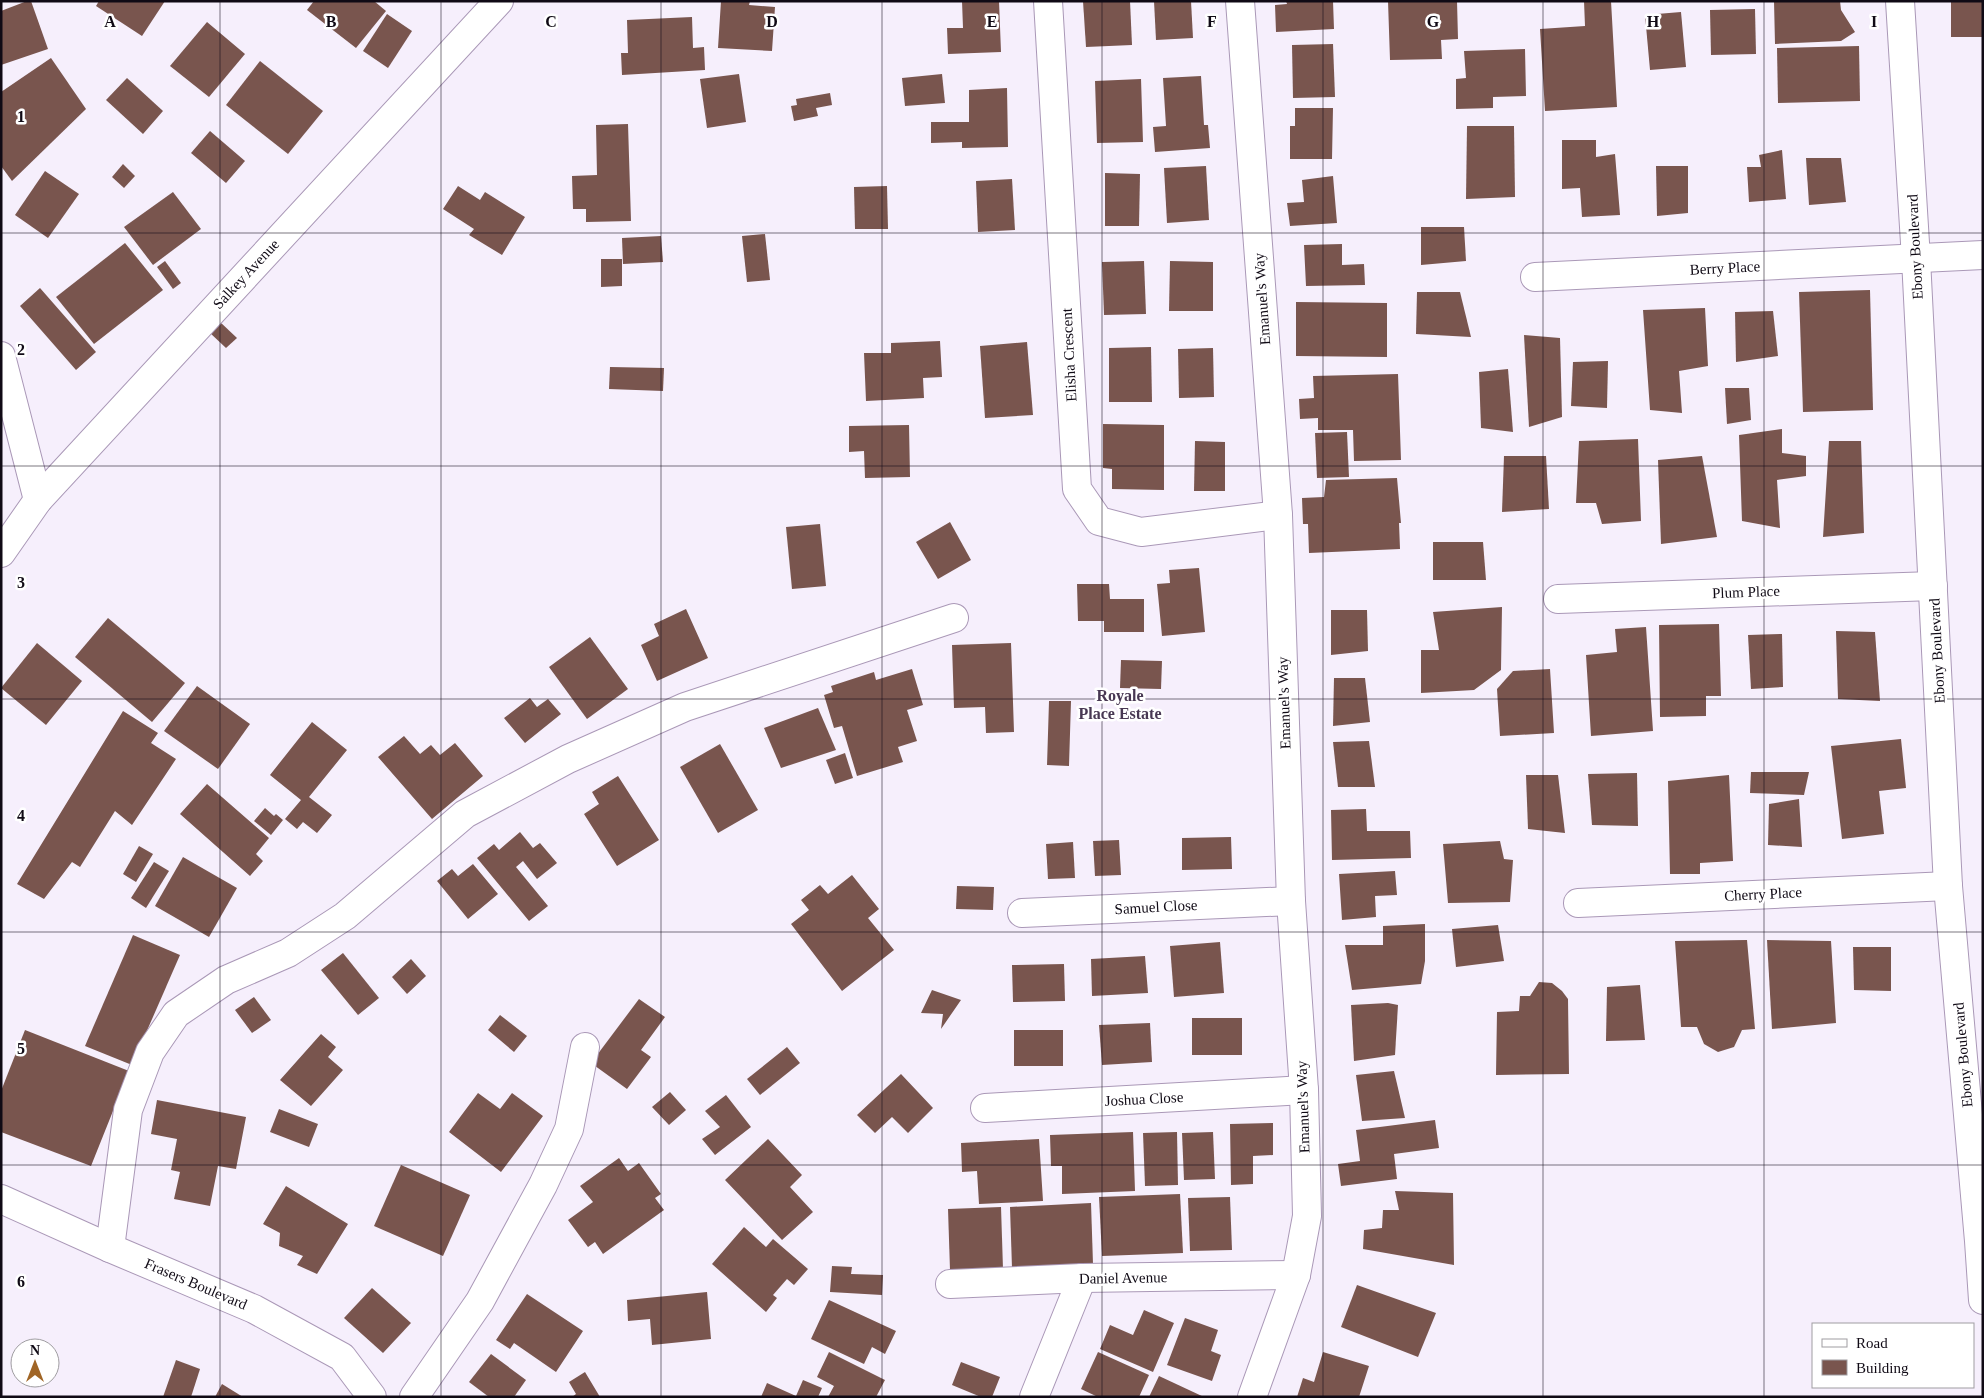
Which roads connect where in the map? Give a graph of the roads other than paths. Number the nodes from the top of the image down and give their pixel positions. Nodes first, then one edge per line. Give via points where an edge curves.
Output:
1 (499, 1) edge
2 (1048, 1) edge
3 (1240, 1) edge
4 (1900, 1) edge
5 (1983, 256) edge
6 (1916, 259) junction
7 (1535, 278) dead end
8 (1, 356) edge
9 (38, 500) junction
10 (1278, 515) junction
11 (1, 553) edge
12 (1933, 586) junction
13 (1558, 599) dead end
14 (954, 618) dead end
15 (1948, 886) junction
16 (1290, 901) junction
17 (1578, 903) dead end
18 (1022, 913) dead end
19 (585, 1047) dead end
20 (1304, 1090) junction
21 (985, 1108) dead end
22 (1, 1199) edge
23 (1981, 1240) edge
24 (110, 1248) junction
25 (1296, 1276) junction
26 (1082, 1278) junction
27 (950, 1284) dead end
28 (1983, 1300) edge
29 (372, 1397) edge
30 (414, 1397) edge
31 (1034, 1397) edge
32 (1252, 1397) edge

1 - 9 street, Salkey Avenue
2 - 10 street, Elisha Crescent via 1078,489 1099,521 1141,532
3 - 10 street, Emanuel's Way
4 - 6 street, Ebony Boulevard
5 - 6 street, Berry Place
6 - 7 street, Berry Place
6 - 12 street, Ebony Boulevard
8 - 9 street
9 - 11 street, Salkey Avenue
10 - 16 street, Emanuel's Way
12 - 13 street, Plum Place
12 - 15 street, Ebony Boulevard
14 - 24 street via 685,707 568,759 465,814 346,916 288,953 226,980 176,1014 150,1052 128,1110
15 - 17 street, Cherry Place
15 - 23 street, Ebony Boulevard
16 - 18 street, Samuel Close
16 - 20 street, Emanuel's Way
19 - 30 street via 570,1129 480,1301
20 - 21 street, Joshua Close
20 - 25 street, Emanuel's Way via 1307,1216
22 - 24 street, Frasers Boulevard
23 - 28 street, Ebony Boulevard
24 - 29 street, Frasers Boulevard via 254,1308 342,1357
25 - 26 street, Daniel Avenue
25 - 32 street, Emanuel's Way
26 - 27 street, Daniel Avenue
26 - 31 street

